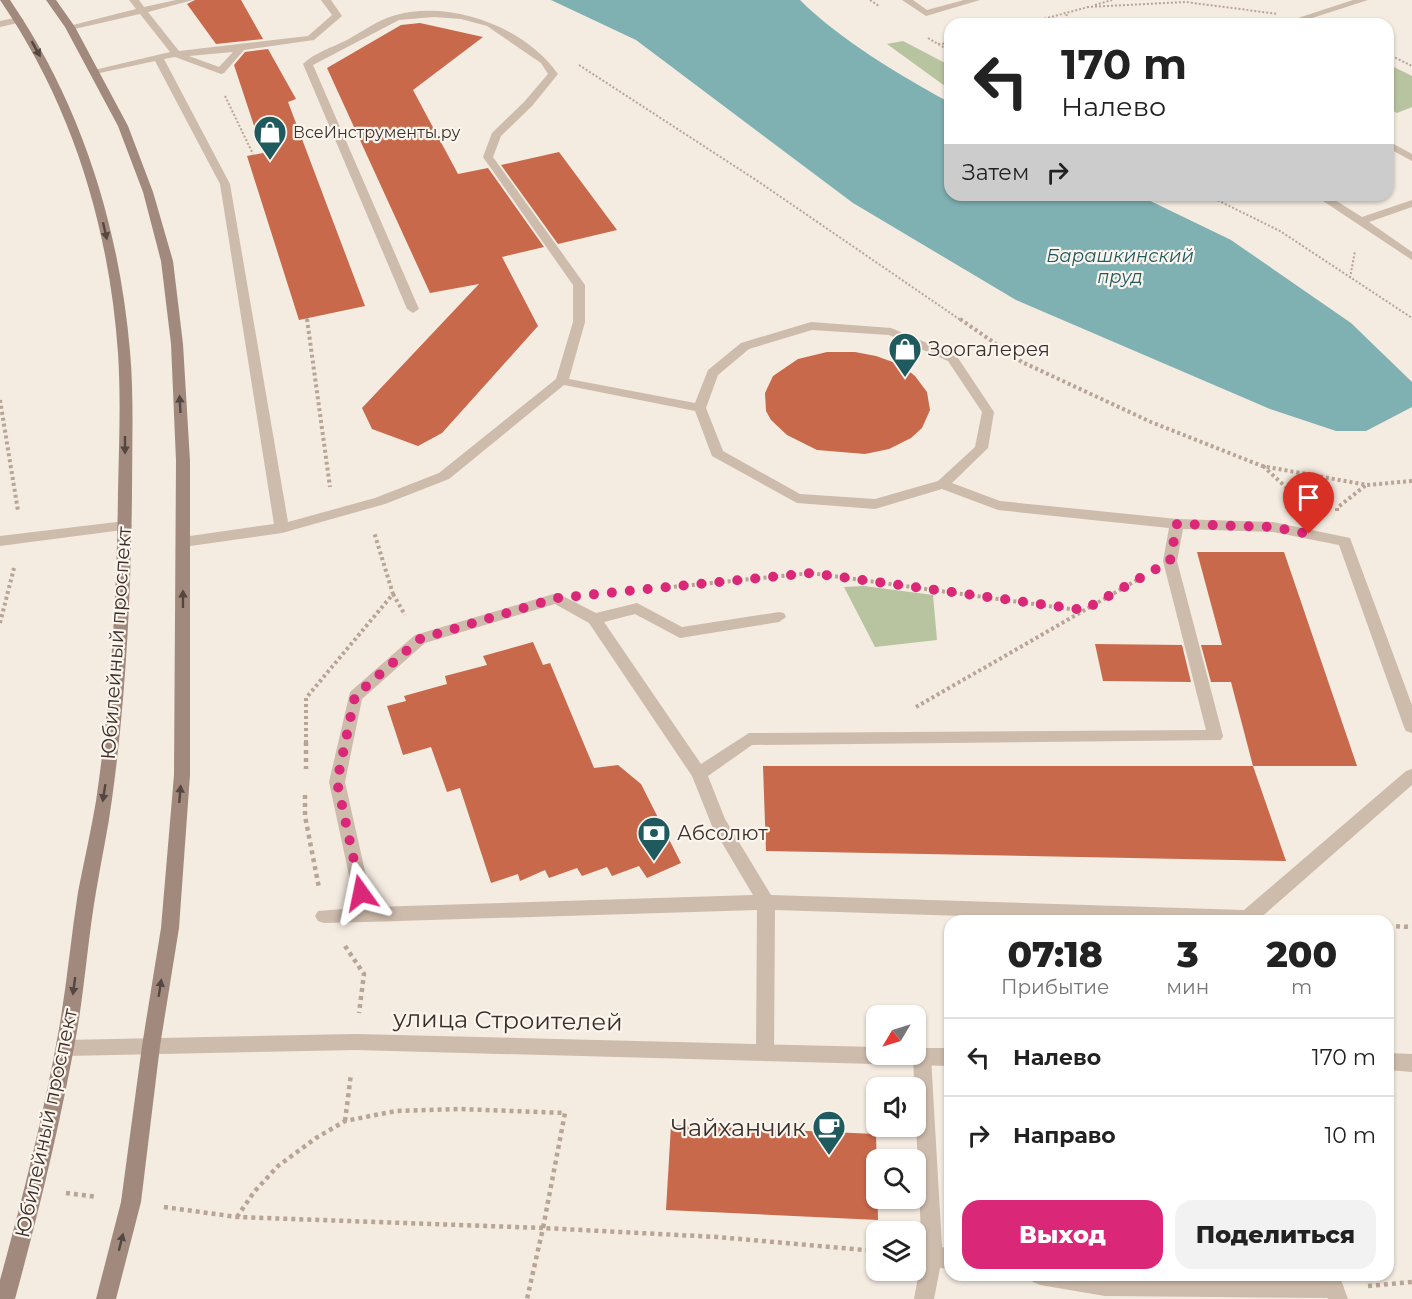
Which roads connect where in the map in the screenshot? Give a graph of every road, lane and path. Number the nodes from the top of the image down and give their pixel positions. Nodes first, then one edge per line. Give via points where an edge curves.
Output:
1 (5, 0) edge
2 (51, 0) edge
3 (134, 0) edge
4 (188, 0) edge
5 (326, 0) edge
6 (907, 0) edge
7 (975, 0) edge
8 (1112, 0) edge
9 (1363, 0) edge
10 (1087, 7) junction
11 (142, 10) junction
12 (1067, 12) junction
13 (1046, 18) edge
14 (1066, 18) edge
15 (1303, 18) joint
16 (19, 20) junction
17 (0, 24) edge
18 (70, 27) junction
19 (944, 44) edge
20 (938, 45) dead end
21 (240, 48) junction
22 (176, 54) junction
23 (1394, 57) edge
24 (158, 58) junction
25 (577, 63) dead end
26 (1412, 66) edge
27 (95, 71) junction
28 (223, 92) dead end
29 (1394, 148) edge
30 (253, 154) dead end
31 (1412, 158) edge
32 (1219, 201) edge
33 (1329, 201) edge
34 (1412, 203) edge
35 (1361, 221) junction
36 (1412, 257) edge
37 (413, 309) dead end
38 (1412, 318) edge
39 (562, 381) junction
40 (700, 408) junction
41 (1412, 481) edge
42 (943, 484) junction
43 (1177, 524) junction
44 (126, 526) junction
45 (282, 528) junction
46 (0, 541) edge
47 (183, 542) junction
48 (1170, 561) junction
49 (661, 588) dead end
50 (1084, 610) junction
51 (779, 617) dead end
52 (594, 619) junction
53 (912, 710) dead end
54 (1412, 727) edge
55 (699, 774) junction
56 (1412, 775) edge
57 (766, 902) junction
58 (366, 915) junction
59 (1158, 915) edge
60 (1251, 915) edge
61 (324, 916) dead end
62 (1394, 926) edge
63 (1412, 927) edge
64 (151, 1046) junction
65 (65, 1048) junction
66 (765, 1052) junction
67 (866, 1055) edge
68 (926, 1057) edge
69 (944, 1057) edge
70 (1394, 1062) edge
71 (1412, 1063) edge
72 (923, 1065) edge
73 (36, 1189) junction
74 (131, 1202) junction
75 (237, 1217) junction
76 (543, 1228) junction
77 (866, 1250) edge
78 (941, 1258) edge
79 (1075, 1281) edge
80 (1412, 1282) edge
81 (1334, 1288) edge
82 (4, 1299) edge
83 (106, 1299) edge
84 (527, 1299) edge
85 (924, 1299) edge

1 - 16 main road, Юбилейный проспект
2 - 18 main road
3 - 11 street
4 - 11 street
5 - 21 street via 337,16 311,38
6 - 7 street via 926,13
8 - 10 path
9 - 15 street
10 - 12 path
10 - 15 path via 1186,2
11 - 18 street
11 - 22 street
12 - 13 path
12 - 14 path
16 - 17 street
16 -> 44 main road, Юбилейный проспект via 52,79 76,135 98,202 114,270 124,352
18 - 27 main road
19 - 20 path
21 - 22 street
21 - 22 street via 221,71
22 - 24 street
23 - 26 path
24 - 27 street
24 - 45 street via 225,184
25 - 41 path via 1022,362 1151,422 1262,466 1367,484
47 -> 27 main road via 177,344 167,261 148,192 123,126
28 - 30 path
29 - 31 street
32 - 38 path via 1280,231
33 - 35 street
34 - 35 street
35 - 36 street
37 - 39 street via 308,64 397,17 461,16 490,24 544,61 553,74 496,135 488,157 579,285 579,322
39 - 40 street
39 - 45 street via 444,476 380,501
40 - 42 street via 717,453 797,498 875,504
40 - 42 street via 712,373 745,346 811,326 891,332 952,358 988,412 981,448
42 - 43 street via 998,505
43 - 48 street
43 - 54 street via 1273,527 1345,541
44 - 46 street
44 -> 65 main road, Юбилейный проспект via 105,789
45 - 47 street
64 -> 47 main road via 170,928 182,775
48 - 50 path
48 - 55 street via 1215,736 749,740
49 - 50 path via 811,573
50 - 53 path
51 - 52 street via 680,633 638,609
52 - 55 street
52 - 58 street via 557,598 420,639 355,696 337,782
55 - 57 street via 718,821
56 - 60 street
57 - 58 street
57 - 59 street
57 - 66 street
58 - 61 street
62 - 63 path
64 - 65 street, улица Строителей
64 - 66 street, улица Строителей via 355,1042
64 - 74 main road
65 - 73 main road, Юбилейный проспект
66 - 67 street, улица Строителей
68 - 69 street, улица Строителей
70 - 71 street
72 - 78 street
73 - 74 path
73 - 82 main road, Юбилейный проспект
74 - 75 path
83 -> 74 main road
75 - 76 path
75 - 76 path via 254,1191 278,1166 345,1120 396,1111 565,1113
76 - 77 path
76 - 84 path
78 - 85 street
79 - 81 street via 1105,1286
80 - 81 path

